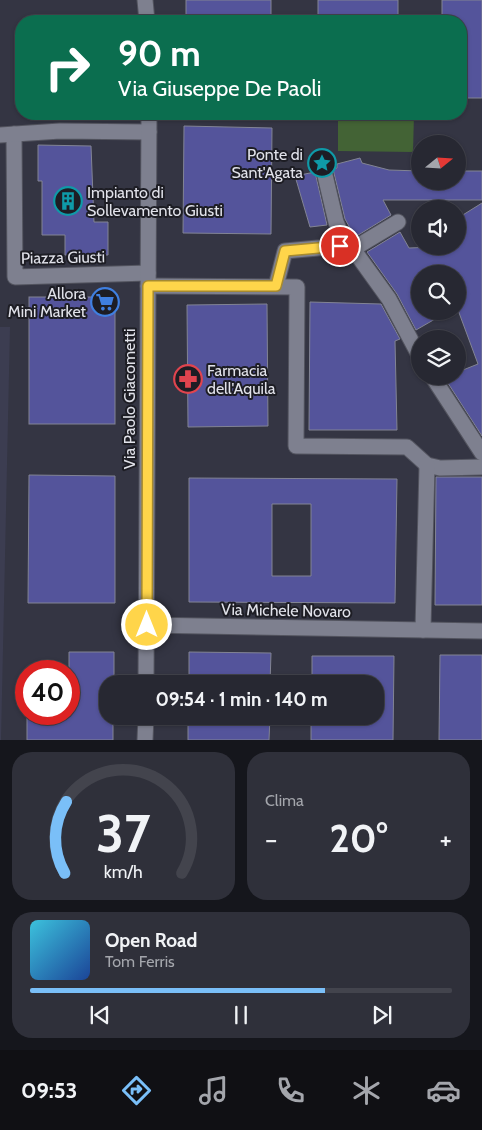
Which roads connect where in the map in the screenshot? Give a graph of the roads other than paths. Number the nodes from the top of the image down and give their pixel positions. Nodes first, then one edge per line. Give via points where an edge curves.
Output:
1 (145, 0) edge
2 (146, 15) edge
3 (149, 120) edge
4 (149, 132) junction
5 (7, 134) edge
6 (324, 171) dead end
7 (398, 222) dead end
8 (350, 247) junction
9 (148, 279) junction
10 (276, 286) junction
11 (411, 340) edge
12 (438, 385) edge
13 (482, 453) edge
14 (428, 465) junction
15 (482, 467) edge
16 (147, 625) junction
17 (423, 630) junction
18 (482, 631) edge
19 (146, 675) edge
20 (146, 725) edge
21 (146, 740) edge

1 - 2 street
3 - 4 street, Via Paolo Giacometti
4 - 5 street
4 - 9 street, Via Paolo Giacometti
5 - 9 street, Piazza Giusti via 15,277
6 - 8 street via 336,222
7 - 8 street
8 - 10 street via 285,251
8 - 11 street via 389,299
9 - 10 street
9 - 16 street, Via Paolo Giacometti
10 - 14 street via 297,287 296,446 407,447
12 - 13 street
14 - 15 street via 440,468
14 - 17 street
16 - 17 street, Via Michele Novaro
16 - 19 street, Via Paolo Giacometti
17 - 18 street, Via Michele Novaro
20 - 21 street

